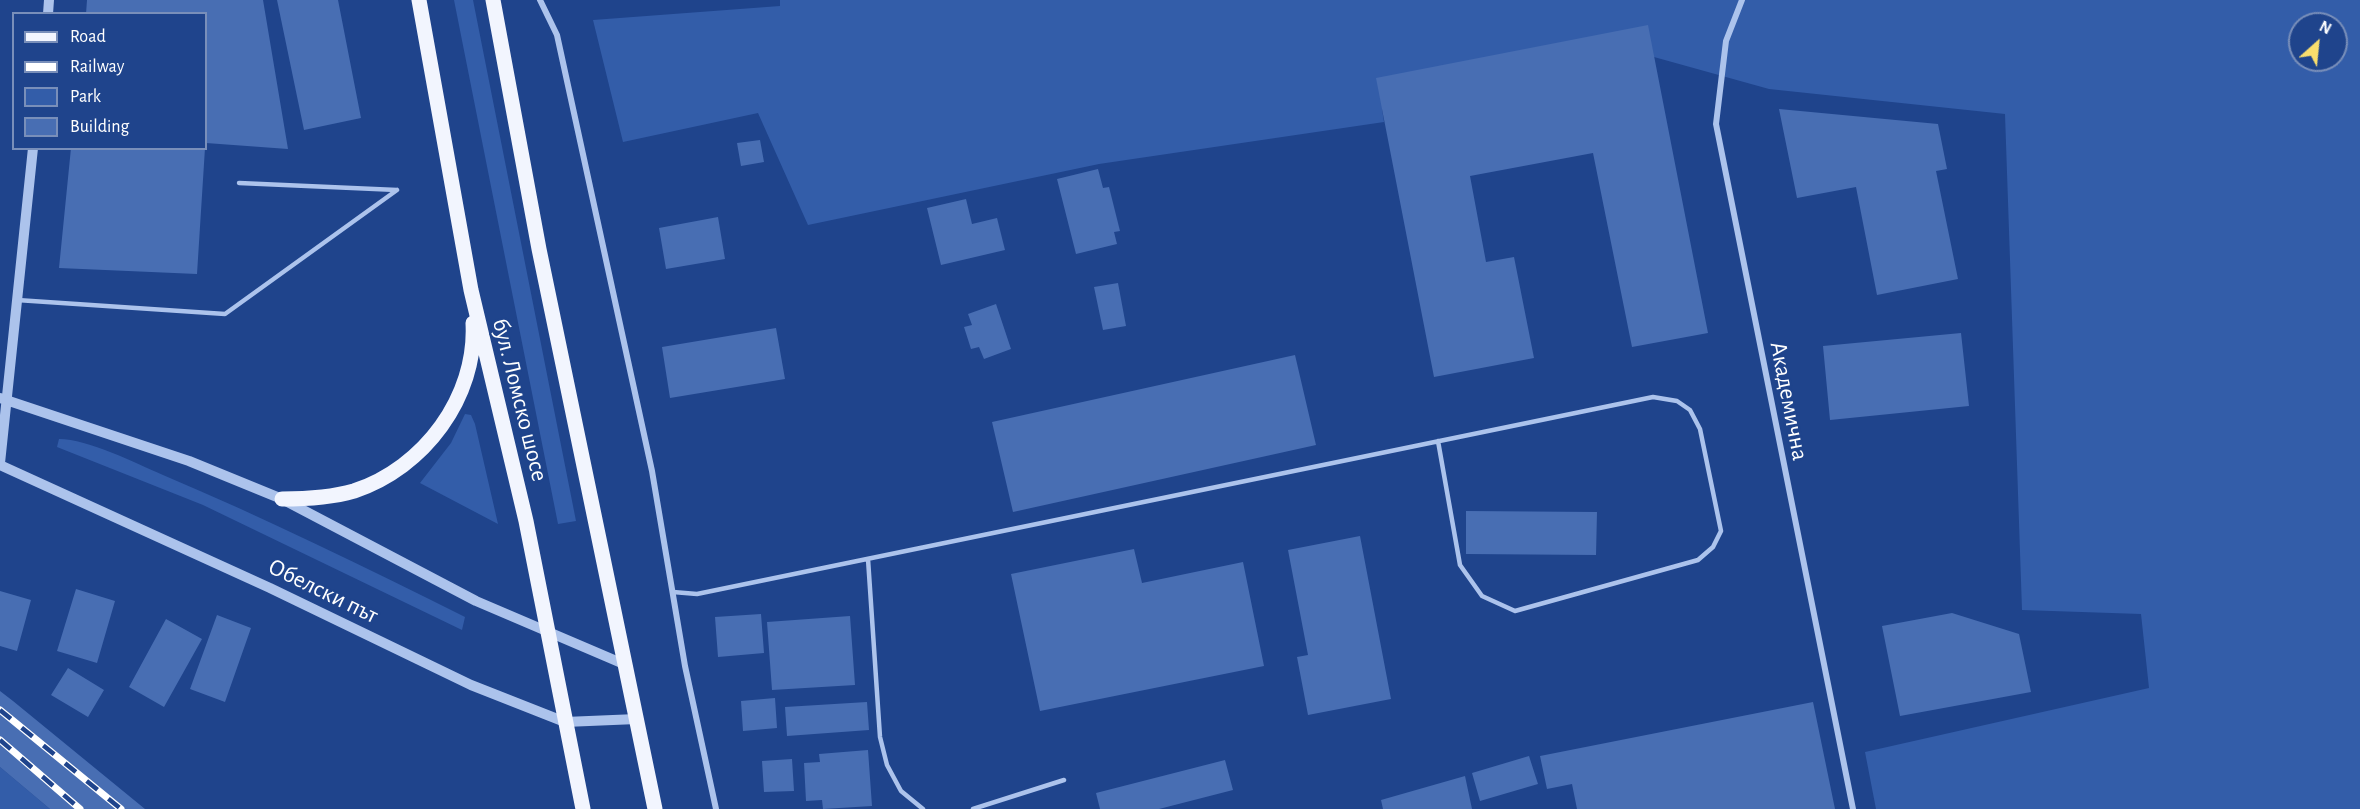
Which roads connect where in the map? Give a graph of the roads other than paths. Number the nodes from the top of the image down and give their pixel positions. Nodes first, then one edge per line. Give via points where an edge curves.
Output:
1 (418, 0) edge
2 (493, 0) edge
3 (540, 0) edge
4 (1742, 0) edge
5 (33, 150) edge
6 (239, 183) dead end
7 (471, 290) junction
8 (16, 300) junction
9 (3, 399) edge
10 (1438, 441) junction
11 (0, 464) edge
12 (282, 499) junction
13 (868, 559) junction
14 (673, 592) junction
15 (547, 632) junction
16 (626, 664) junction
17 (637, 719) junction
18 (565, 722) junction
19 (1064, 780) dead end
20 (582, 809) edge
21 (655, 809) edge
22 (716, 809) edge
23 (923, 809) edge
24 (973, 809) edge
25 (1852, 809) edge

1 - 7 main road, бул. Ломско шосе
2 - 16 main road, бул. Ломско шосе via 539,249
3 - 14 street via 557,35 652,471
4 - 25 street, Академична via 1726,41 1716,124
5 - 8 street
6 - 8 lane via 397,190 225,314
7 - 12 main road via 474,335 465,379 446,420 432,438 399,469 356,490 311,499
7 - 15 main road, бул. Ломско шосе via 526,521
8 - 9 street
9 - 11 street
9 - 12 street via 189,460
10 - 10 lane via 1653,397 1677,401 1690,410 1700,429 1721,531 1713,547 1698,560 1515,611 1482,596 1460,565
10 - 13 lane
11 - 18 street, Обелски път via 434,668
12 - 15 street via 476,601
13 - 14 lane via 697,594
13 - 23 lane via 880,737 887,765 901,791
14 - 22 street
15 - 16 street
15 - 18 main road, бул. Ломско шосе
16 - 17 main road, бул. Ломско шосе
17 - 18 street, Обелски път
17 - 21 main road, бул. Ломско шосе
18 - 20 main road, бул. Ломско шосе
19 - 24 lane

